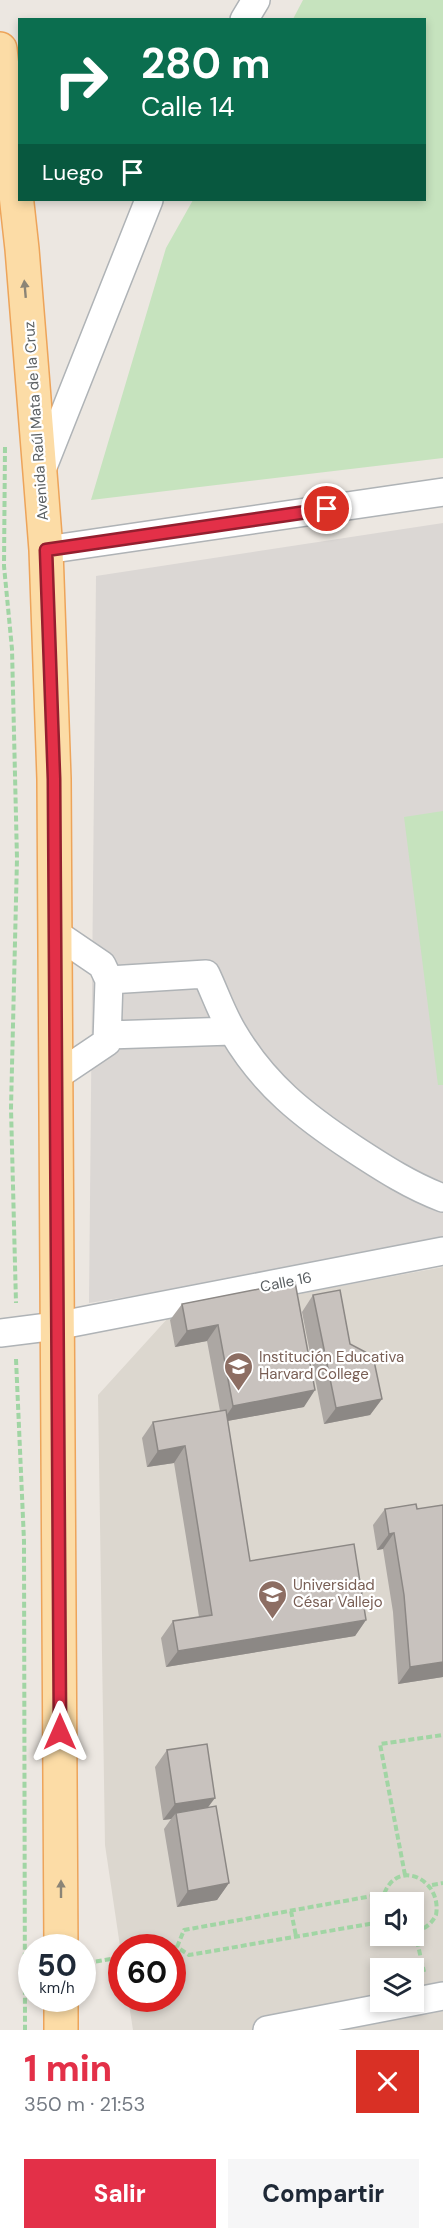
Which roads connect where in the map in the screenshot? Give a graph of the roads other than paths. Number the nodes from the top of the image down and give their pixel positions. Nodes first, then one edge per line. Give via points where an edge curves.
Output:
1 (256, 0) edge
2 (245, 18) edge
3 (0, 49) edge
4 (150, 201) edge
5 (40, 473) junction
6 (443, 492) edge
7 (46, 550) junction
8 (55, 933) junction
9 (109, 980) junction
10 (232, 1031) junction
11 (108, 1035) junction
12 (55, 1077) junction
13 (443, 1198) edge
14 (443, 1251) edge
15 (56, 1326) junction
16 (8, 1332) edge
17 (61, 1934) edge
18 (436, 1998) edge
19 (61, 2012) edge
20 (61, 2030) edge
21 (267, 2030) edge

1 - 2 street
5 -> 3 main road, Avenida Raúl Mata de la Cruz via 22,249
4 - 5 street
5 - 7 main road, Avenida Raúl Mata de la Cruz
6 - 7 street
7 - 8 main road, Avenida Raúl Mata de la Cruz
8 - 9 street via 102,965
8 - 12 main road, Avenida Raúl Mata de la Cruz
9 - 10 street via 206,974
9 - 11 street
10 - 11 street
10 - 13 street via 264,1077 301,1113 392,1174
11 - 12 street via 107,1042
12 - 15 main road, Avenida Raúl Mata de la Cruz
14 - 15 street, Calle 16
15 - 16 street, Calle 16
17 -> 15 main road, Avenida Raúl Mata de la Cruz
18 - 21 street
19 - 20 main road

